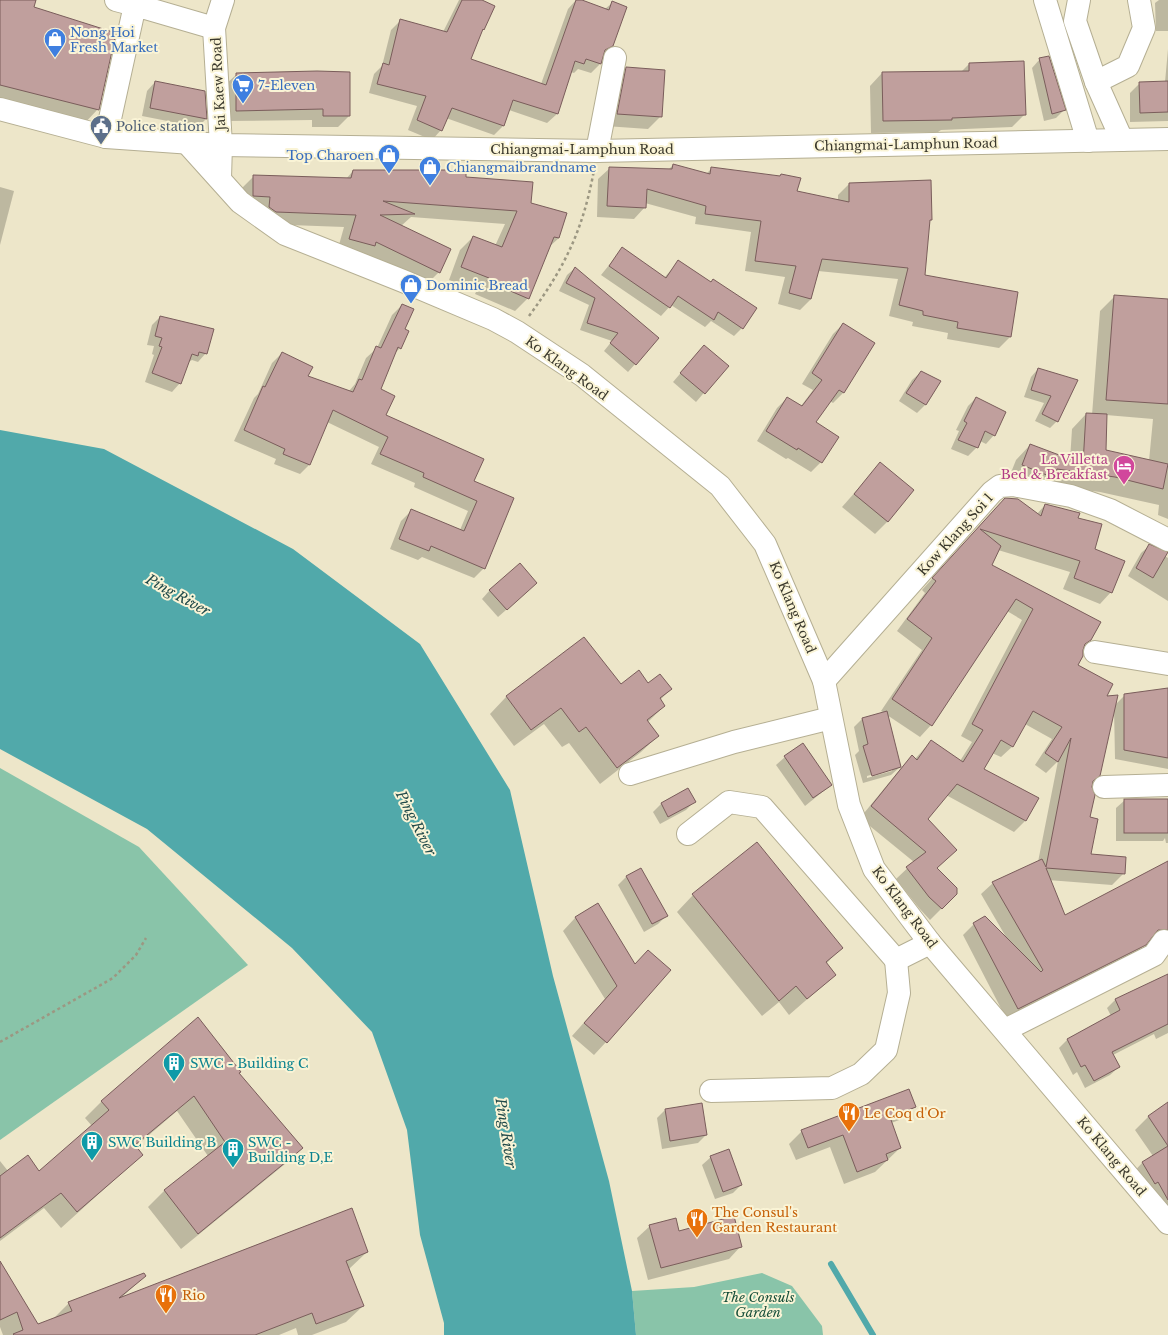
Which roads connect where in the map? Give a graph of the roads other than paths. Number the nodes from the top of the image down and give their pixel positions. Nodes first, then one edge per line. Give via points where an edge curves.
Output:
1 (223, 0) edge
2 (1045, 0) edge
3 (1079, 0) edge
4 (1139, 0) edge
5 (125, 3) edge
6 (214, 28) junction
7 (615, 58) dead end
8 (1096, 82) junction
9 (0, 109) edge
10 (106, 137) junction
11 (1168, 139) edge
12 (1122, 140) junction
13 (1088, 141) junction
14 (186, 142) junction
15 (221, 145) junction
16 (597, 151) junction
17 (220, 178) junction
18 (1168, 540) edge
19 (1095, 652) dead end
20 (1168, 664) edge
21 (824, 681) junction
22 (831, 718) junction
23 (630, 774) dead end
24 (1168, 785) edge
25 (1104, 787) dead end
26 (688, 834) dead end
27 (1164, 941) dead end
28 (930, 943) junction
29 (896, 960) junction
30 (1005, 1030) junction
31 (711, 1091) dead end
32 (1168, 1223) edge

1 - 6 street, Jai Kaew Road
2 - 13 street
3 - 8 street via 1076,21
4 - 8 street via 1144,28 1128,66
5 - 6 street
5 - 10 street
6 - 15 street, Jai Kaew Road
7 - 16 street
8 - 12 street
9 - 10 street, Chiangmai-Lamphun Road
10 - 14 street, Chiangmai-Lamphun Road
11 - 12 street, Chiangmai-Lamphun Road
12 - 13 street, Chiangmai-Lamphun Road
13 - 16 street, Chiangmai-Lamphun Road
14 - 15 street, Chiangmai-Lamphun Road
14 - 17 street, Ko Klang Road
15 - 16 street, Chiangmai-Lamphun Road
15 - 17 street
17 - 21 street, Ko Klang Road via 240,202 285,234 417,287 517,332 582,375 720,486 765,544
18 - 21 street, Kow Klang Soi 1 via 1110,510 1071,496 1013,485 1000,486
19 - 20 street
21 - 22 street, Ko Klang Road
22 - 23 street via 734,742
22 - 28 street, Ko Klang Road via 849,805 869,858 874,869
24 - 25 street
26 - 29 street via 729,802 762,807
27 - 30 street via 1154,955
28 - 29 street
28 - 30 street, Ko Klang Road
29 - 31 street via 899,993 886,1050 861,1074 832,1088
30 - 32 street, Ko Klang Road

